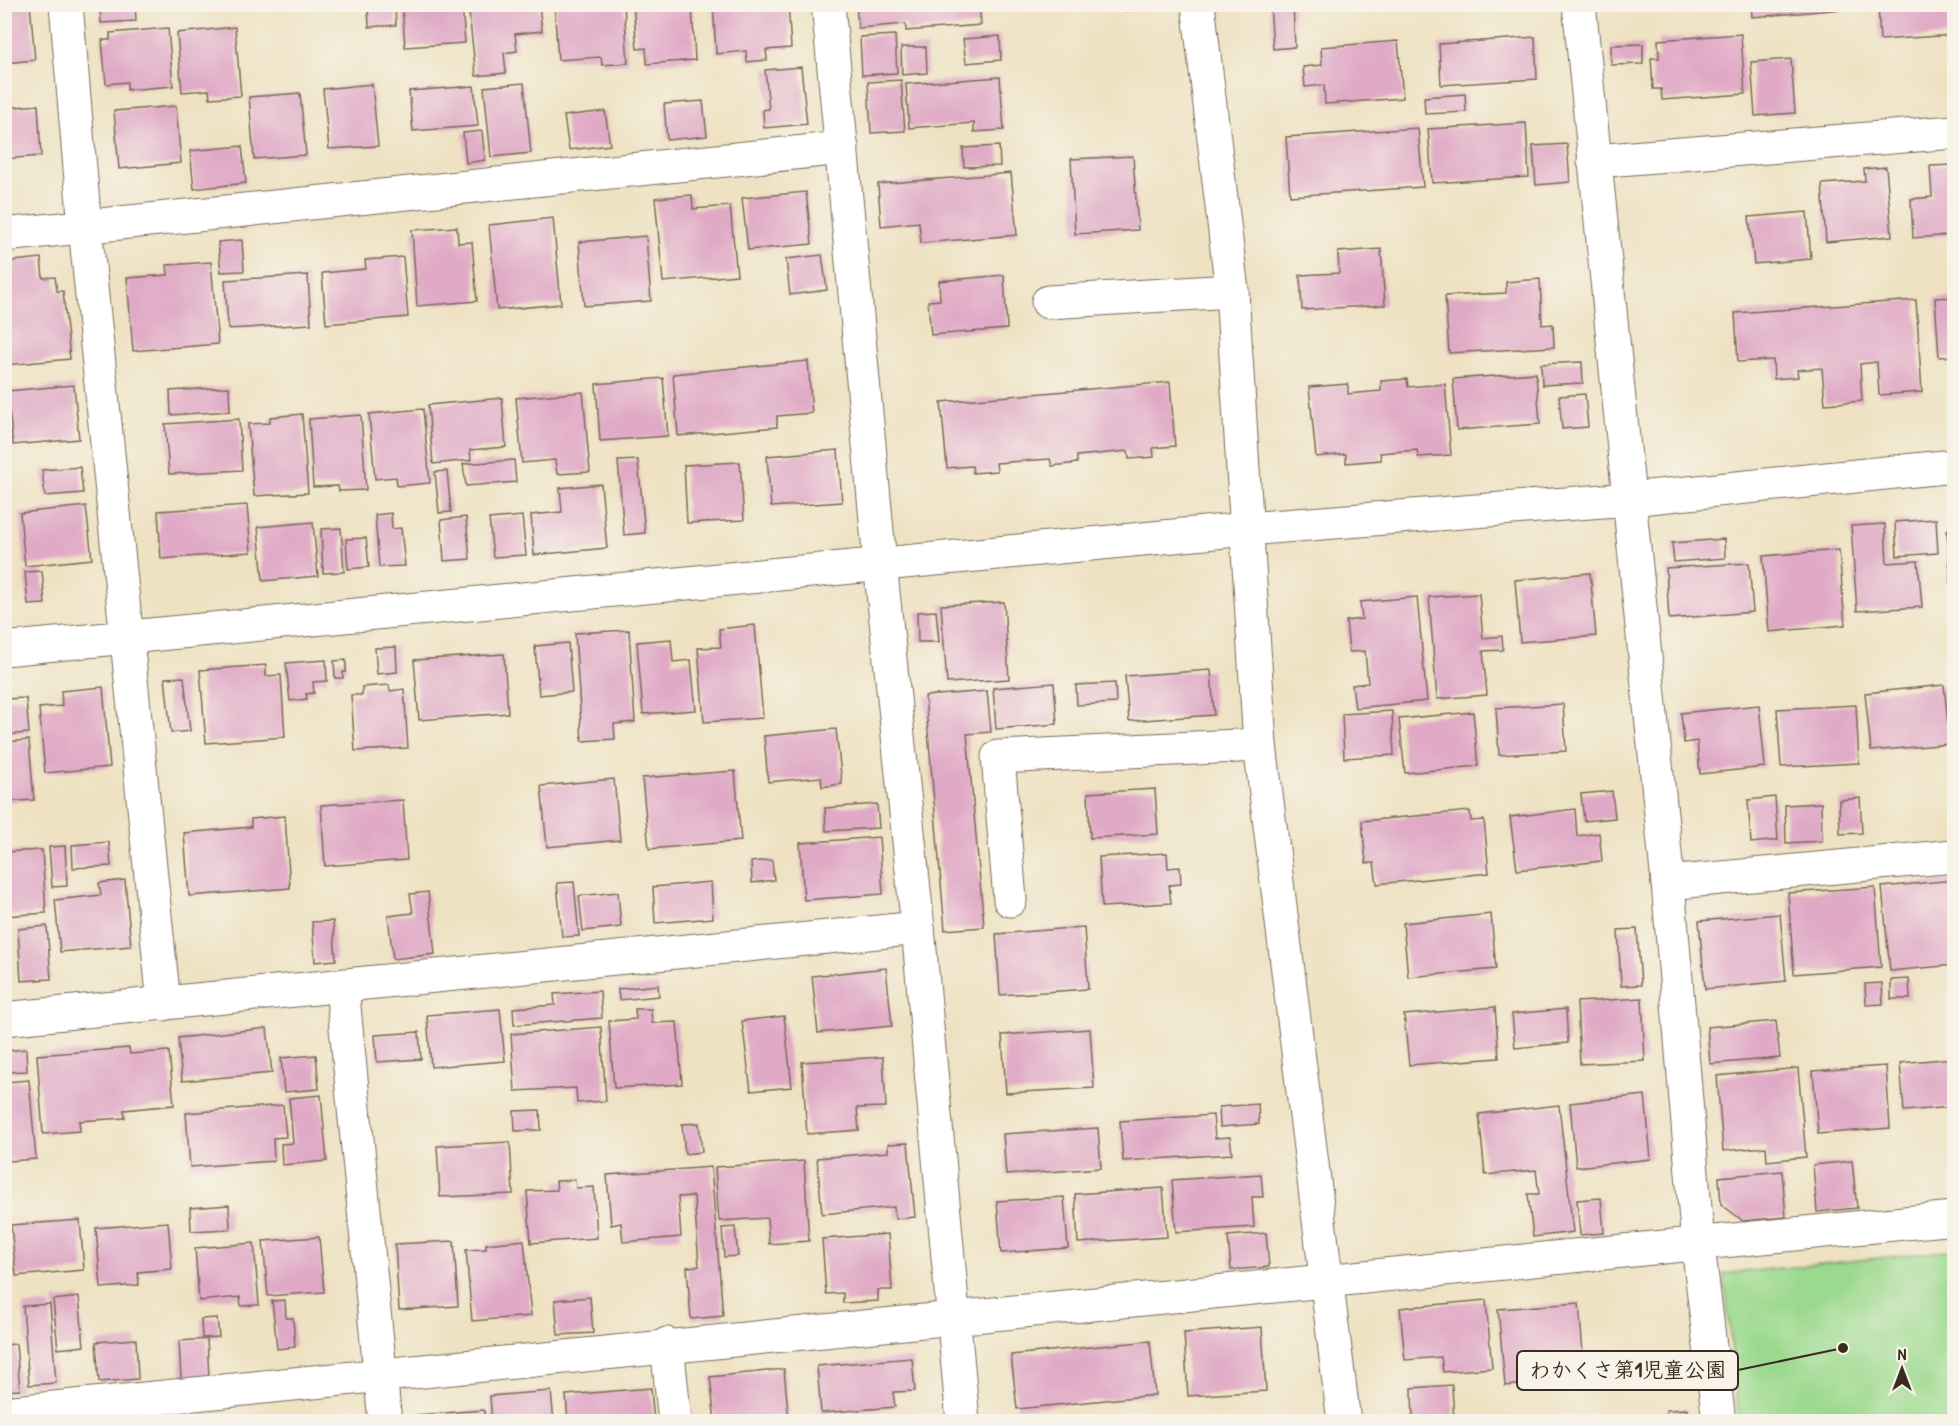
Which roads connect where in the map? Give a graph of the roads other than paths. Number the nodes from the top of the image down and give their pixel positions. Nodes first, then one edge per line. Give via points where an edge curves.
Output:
1 (66, 4) edge
2 (828, 4) edge
3 (1198, 4) edge
4 (1579, 4) edge
5 (1954, 132) edge
6 (842, 148) junction
7 (1594, 161) junction
8 (85, 227) junction
9 (4, 235) edge
10 (1232, 291) junction
11 (1048, 302) dead end
12 (1954, 466) edge
13 (1629, 499) junction
14 (1246, 529) junction
15 (880, 563) junction
16 (127, 637) junction
17 (4, 649) edge
18 (1260, 745) junction
19 (1954, 856) edge
20 (1668, 883) junction
21 (1010, 900) dead end
22 (918, 928) junction
23 (342, 987) junction
24 (164, 1004) junction
25 (4, 1019) edge
26 (1954, 1218) edge
27 (1698, 1245) junction
28 (1327, 1283) junction
29 (953, 1316) junction
30 (667, 1344) junction
31 (381, 1372) junction
32 (4, 1413) edge
33 (88, 1413) edge
34 (385, 1422) edge
35 (675, 1422) edge
36 (963, 1422) edge
37 (1344, 1422) edge
38 (1719, 1422) edge

1 - 8 street
2 - 6 street
3 - 10 street
4 - 7 street
5 - 7 street
6 - 8 street
6 - 15 street
7 - 13 street
8 - 9 street
8 - 16 street
10 - 11 street
10 - 14 street
12 - 13 street
13 - 14 street
13 - 20 street
14 - 15 street
14 - 18 street
15 - 16 street
15 - 22 street
16 - 17 street
16 - 24 street
18 - 21 street via 998,758
18 - 28 street
19 - 20 street
20 - 27 street
22 - 23 street
22 - 29 street
23 - 24 street
23 - 31 street
24 - 25 street
26 - 27 street
27 - 28 street
27 - 38 street
28 - 29 street
28 - 37 street
29 - 30 street
29 - 36 street
30 - 31 street
30 - 35 street
31 - 33 street
31 - 34 street
32 - 33 street

